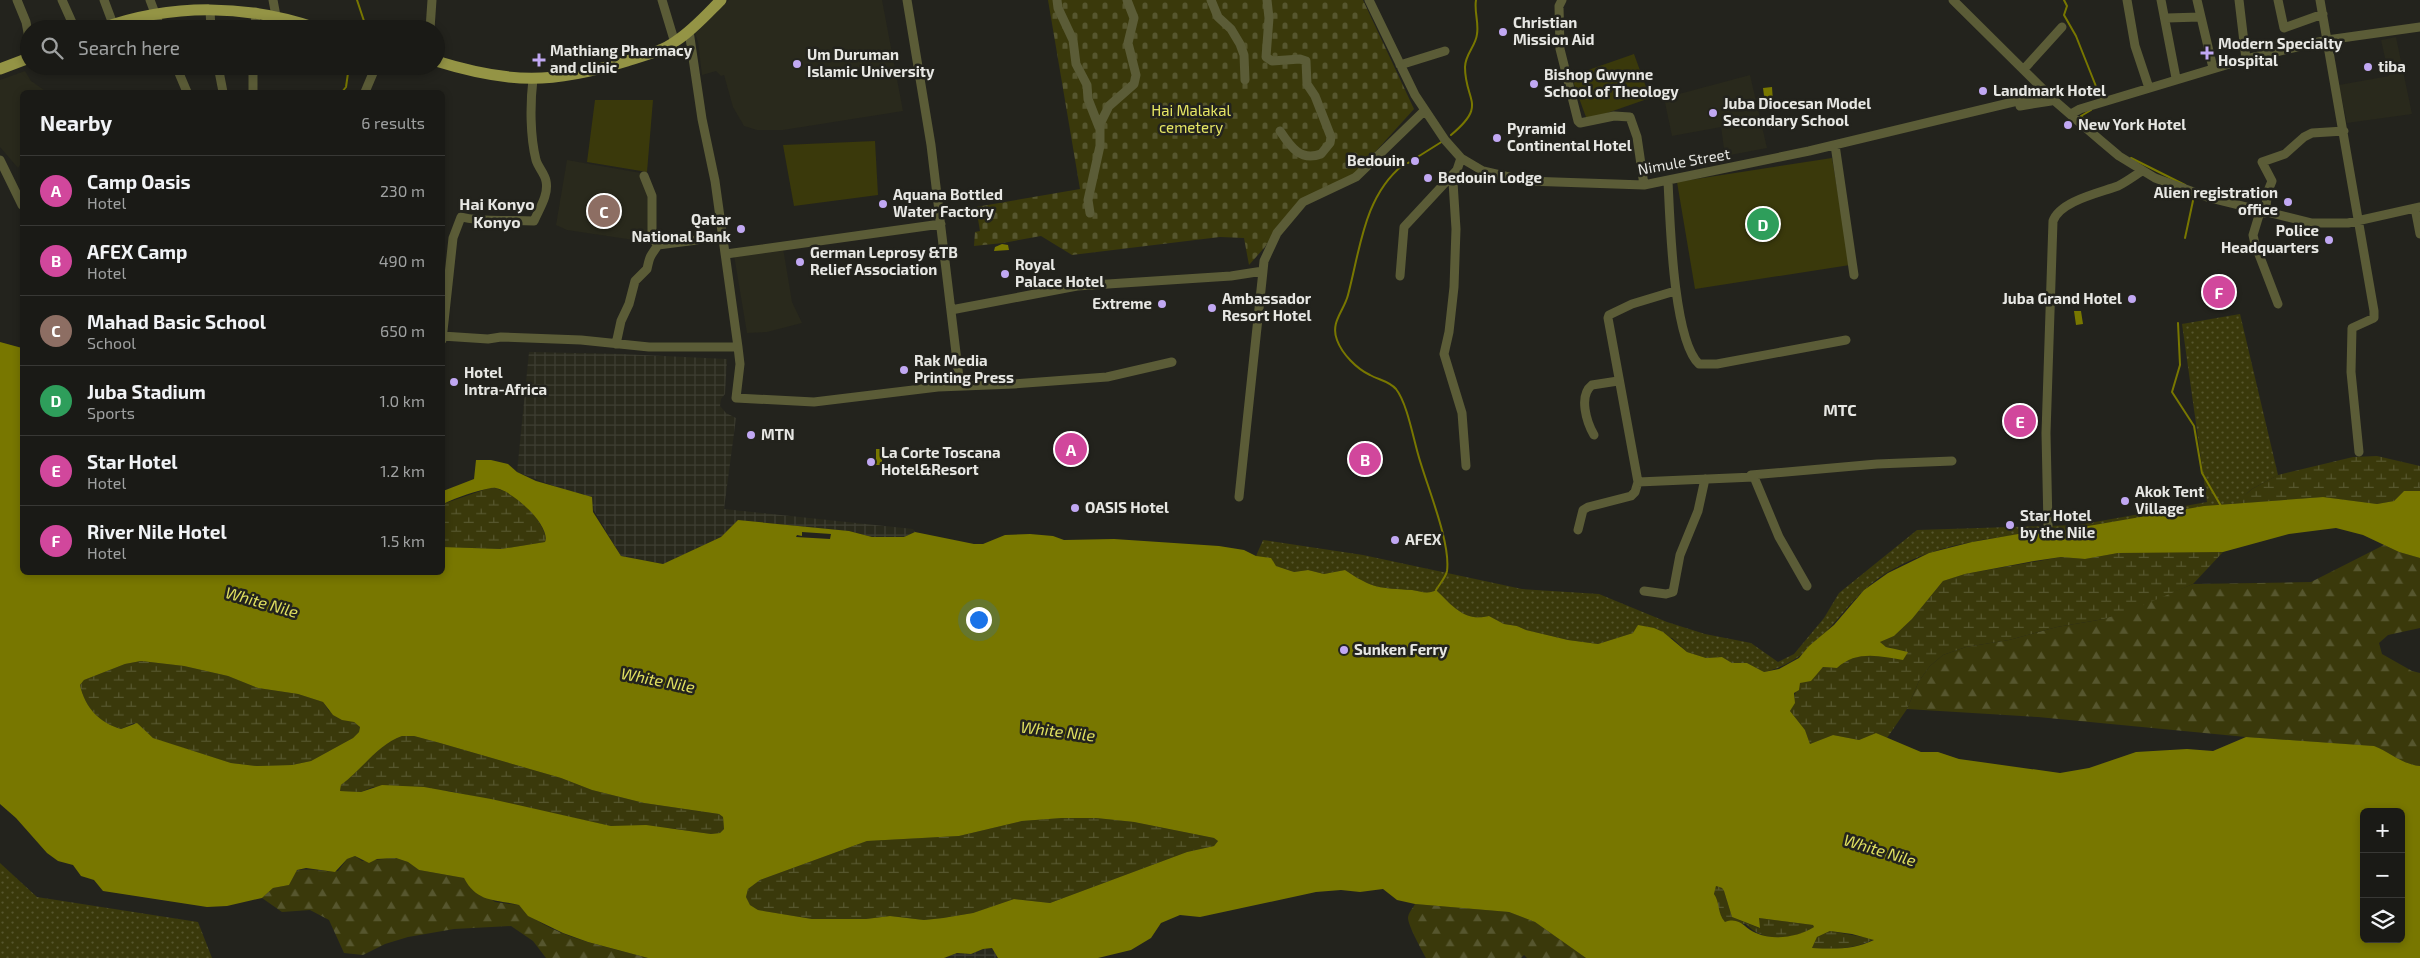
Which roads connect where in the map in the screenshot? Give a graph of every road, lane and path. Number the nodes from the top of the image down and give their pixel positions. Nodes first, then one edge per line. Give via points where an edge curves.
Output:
1 (17, 0) edge
2 (62, 0) edge
3 (104, 0) edge
4 (274, 0) edge
5 (432, 0) edge
6 (662, 0) edge
7 (721, 0) edge
8 (907, 0) edge
9 (1057, 0) edge
10 (1127, 0) edge
11 (1211, 0) edge
12 (1267, 0) edge
13 (1369, 0) edge
14 (1562, 0) edge
15 (1953, 0) edge
16 (2127, 0) edge
17 (2162, 0) edge
18 (2196, 0) edge
19 (2240, 0) edge
20 (2278, 0) edge
21 (2320, 0) edge
22 (153, 4) edge
23 (210, 10) junction
24 (256, 12) junction
25 (2323, 14) junction
26 (276, 16) junction
27 (2200, 17) junction
28 (2167, 18) junction
29 (25, 20) edge
30 (71, 20) edge
31 (112, 20) edge
32 (121, 20) edge
33 (158, 20) edge
34 (211, 20) edge
35 (256, 20) edge
36 (283, 20) edge
37 (431, 20) edge
38 (2420, 26) edge
39 (2062, 27) dead end
40 (689, 31) junction
41 (2327, 40) junction
42 (675, 43) junction
43 (1445, 51) dead end
44 (2246, 59) junction
45 (20, 61) edge
46 (445, 64) edge
47 (1400, 66) junction
48 (2213, 68) junction
49 (0, 69) edge
50 (2024, 69) junction
51 (180, 75) edge
52 (220, 75) edge
53 (253, 75) edge
54 (372, 75) edge
55 (2176, 78) junction
56 (533, 79) junction
57 (1245, 80) dead end
58 (2039, 85) junction
59 (2149, 88) junction
60 (187, 90) edge
61 (223, 90) edge
62 (253, 90) edge
63 (366, 90) edge
64 (2053, 99) junction
65 (2034, 101) junction
66 (1424, 111) junction
67 (2068, 112) junction
68 (1099, 128) junction
69 (2344, 131) junction
70 (1280, 132) dead end
71 (1835, 145) junction
72 (1461, 158) junction
73 (0, 160) edge
74 (1458, 169) junction
75 (2142, 172) junction
76 (644, 176) dead end
77 (1668, 181) junction
78 (1644, 185) junction
79 (20, 201) edge
80 (2418, 208) edge
81 (2263, 212) junction
82 (1090, 213) dead end
83 (2360, 220) junction
84 (941, 224) junction
85 (2420, 234) edge
86 (697, 240) dead end
87 (658, 245) junction
88 (726, 254) junction
89 (1263, 271) junction
90 (1854, 275) dead end
91 (1400, 276) dead end
92 (1675, 291) junction
93 (2278, 304) dead end
94 (951, 310) junction
95 (445, 317) edge
96 (445, 337) edge
97 (1846, 340) dead end
98 (616, 344) junction
99 (738, 347) junction
100 (1172, 362) dead end
101 (1618, 381) junction
102 (960, 386) junction
103 (1594, 435) dead end
104 (2358, 452) dead end
105 (1952, 461) dead end
106 (1466, 466) dead end
107 (1751, 475) junction
108 (1705, 479) junction
109 (1638, 482) junction
110 (1239, 497) dead end
111 (2048, 526) dead end
112 (1578, 530) dead end
113 (1808, 586) dead end
114 (1644, 591) dead end

1 - 29 street
2 - 30 street
3 - 31 street
4 - 26 street
5 - 37 street
6 - 42 street
7 - 40 main road
8 - 84 street
9 - 68 street via 1073,40 1076,64 1087,85 1088,99
10 - 68 street via 1134,18 1128,43 1136,75 1134,84 1109,106
11 - 57 street via 1218,16 1240,44
12 - 70 street via 1266,57 1272,61 1306,61 1307,84 1331,137 1321,154 1307,157 1294,151
13 - 47 street, Nimule Street
14 - 78 street via 1559,6 1560,49 1578,121 1630,117 1637,137
15 - 50 street
16 - 59 street via 2134,46
17 - 28 street
18 - 27 street
19 - 44 street
20 - 25 street via 2284,28
21 - 25 street
22 - 23 main road
22 - 32 main road
22 - 33 street
23 - 24 main road
23 - 34 street
24 - 26 main road
24 - 35 street
25 - 41 street
26 - 36 main road
27 - 28 street
27 - 48 street
28 - 55 street
38 - 41 street
39 - 50 street
40 - 42 main road
40 - 88 street
41 - 44 street
41 - 69 street
42 - 56 main road via 578,75
43 - 47 street
44 - 48 street
45 - 49 main road
46 - 56 main road via 474,72
47 - 66 street, Nimule Street
48 - 55 street
50 - 58 street
51 - 60 street
52 - 61 street
53 - 62 street
54 - 63 street
55 - 59 street
56 - 95 street via 534,144 546,181 545,197 534,221 475,221 461,217 453,238
58 - 64 street
58 - 65 street via 2034,88
59 - 67 street
64 - 65 street, Nimule Street
64 - 67 street
65 - 67 street
65 - 71 street, Nimule Street
66 - 72 street, Nimule Street
66 - 89 street via 1356,178 1303,202 1277,232
67 - 75 street
68 - 82 street via 1100,146 1088,200
69 - 81 street via 2304,137 2285,154 2262,162 2272,181
69 - 83 street
71 - 77 street, Nimule Street
71 - 90 street
72 - 74 street
72 - 78 street, Nimule Street via 1483,171 1527,182
73 - 79 street
74 - 91 street via 1404,227
74 - 106 street via 1454,182 1454,287 1444,354 1462,413
75 - 81 street via 2189,192
75 - 111 street via 2118,186 2063,208 2053,220 2046,433
76 - 87 street via 652,196 652,238
77 - 78 street, Nimule Street
77 - 92 street
80 - 83 street
80 - 85 street
81 - 83 street via 2312,223
81 - 93 street via 2253,235
83 - 104 street via 2360,240 2374,318 2352,328
84 - 88 street
84 - 94 street
86 - 87 street
87 - 98 street via 647,259 647,269 635,281
88 - 99 street
89 - 94 street via 1077,286
89 - 110 street
92 - 97 street via 1693,359 1703,366
92 - 101 street via 1632,304 1610,315
94 - 102 street
96 - 98 street via 582,340
98 - 99 street
99 - 102 street via 740,364 736,398 814,402
100 - 102 street via 1107,377
101 - 103 street via 1592,385 1586,392 1586,414
101 - 109 street
105 - 107 street
107 - 108 street
107 - 113 street via 1779,537
108 - 109 street
108 - 114 street via 1698,510 1680,555 1673,592
109 - 112 street via 1631,496 1585,508

